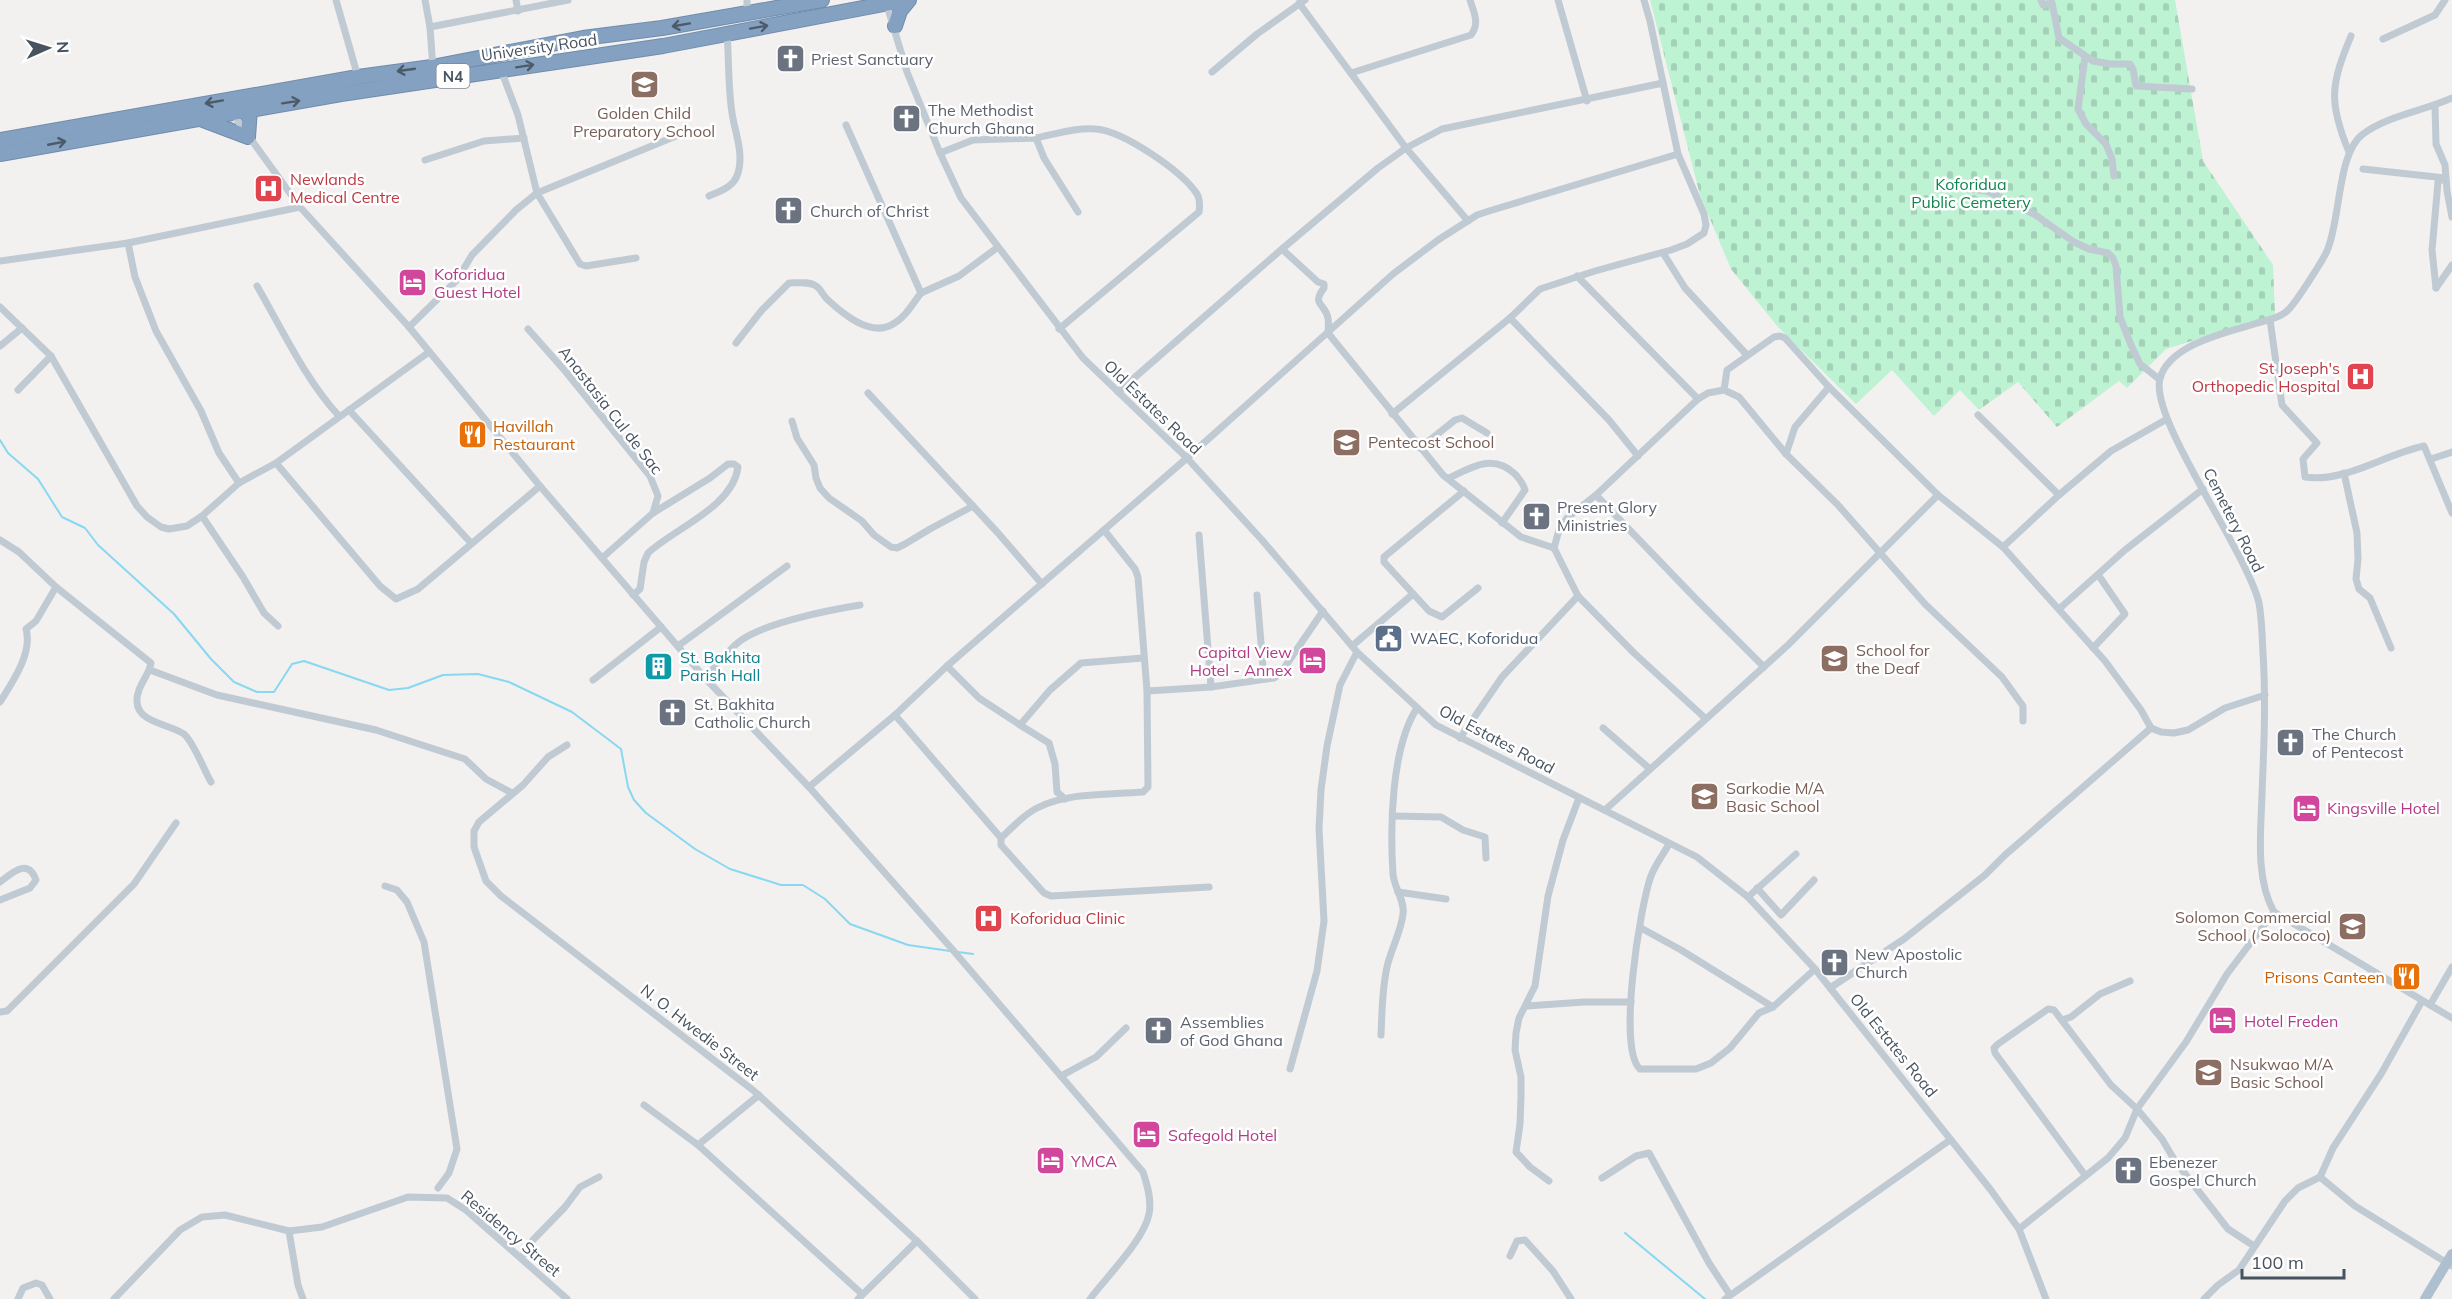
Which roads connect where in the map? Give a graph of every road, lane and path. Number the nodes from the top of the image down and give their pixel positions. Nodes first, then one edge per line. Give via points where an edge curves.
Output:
1 (336, 0) edge
2 (425, 0) edge
3 (516, 0) edge
4 (568, 0) edge
5 (822, 0) edge
6 (907, 0) edge
7 (1470, 0) edge
8 (1558, 0) edge
9 (1644, 0) edge
10 (2041, 0) edge
11 (2445, 0) edge
12 (886, 2) edge
13 (1302, 2) edge
14 (747, 7) edge
15 (518, 11) junction
16 (895, 26) junction
17 (430, 27) junction
18 (727, 33) junction
19 (2351, 36) dead end
20 (2384, 39) dead end
21 (2085, 57) junction
22 (501, 70) junction
23 (435, 72) junction
24 (1212, 72) dead end
25 (1351, 73) junction
26 (358, 77) junction
27 (1663, 83) junction
28 (2192, 89) dead end
29 (2452, 98) edge
30 (1587, 101) junction
31 (2435, 106) junction
32 (250, 109) junction
33 (232, 113) junction
34 (203, 120) junction
35 (846, 125) dead end
36 (676, 136) dead end
37 (248, 137) junction
38 (524, 138) junction
39 (1036, 138) junction
40 (0, 140) edge
41 (1406, 148) junction
42 (2349, 152) junction
43 (939, 153) junction
44 (1678, 153) junction
45 (0, 154) edge
46 (425, 160) dead end
47 (2363, 169) dead end
48 (2114, 176) dead end
49 (2445, 178) junction
50 (1939, 185) dead end
51 (537, 193) junction
52 (709, 196) dead end
53 (300, 207) junction
54 (1078, 212) dead end
55 (2452, 217) edge
56 (1468, 221) junction
57 (128, 243) junction
58 (998, 247) junction
59 (1282, 249) junction
60 (1663, 253) junction
61 (636, 258) dead end
62 (0, 261) edge
63 (2452, 265) edge
64 (1577, 276) junction
65 (257, 286) dead end
66 (921, 293) junction
67 (0, 307) edge
68 (1510, 318) junction
69 (2270, 320) junction
70 (409, 327) junction
71 (22, 328) junction
72 (528, 329) dead end
73 (1059, 329) junction
74 (1328, 333) junction
75 (736, 343) dead end
76 (0, 346) edge
77 (429, 352) junction
78 (1747, 355) junction
79 (51, 356) junction
80 (2159, 380) junction
81 (1829, 387) junction
82 (18, 390) dead end
83 (1724, 390) junction
84 (1119, 392) junction
85 (868, 393) dead end
86 (1698, 399) junction
87 (349, 410) junction
88 (1392, 414) junction
89 (1978, 415) dead end
90 (339, 416) junction
91 (2167, 419) junction
92 (792, 420) dead end
93 (1487, 433) dead end
94 (1420, 448) junction
95 (2452, 452) edge
96 (1786, 454) junction
97 (1638, 456) junction
98 (1186, 458) junction
99 (2431, 459) junction
100 (276, 464) junction
101 (2344, 472) junction
102 (1449, 478) junction
103 (239, 483) junction
104 (540, 486) junction
105 (2203, 489) junction
106 (1464, 491) junction
107 (1596, 495) junction
108 (1938, 495) junction
109 (2059, 495) junction
110 (973, 506) junction
111 (653, 513) junction
112 (2452, 513) edge
113 (202, 516) junction
114 (1502, 523) junction
115 (1104, 530) junction
116 (1199, 535) dead end
117 (0, 540) edge
118 (471, 543) junction
119 (2003, 547) junction
120 (1554, 548) junction
121 (1881, 553) junction
122 (602, 558) junction
123 (787, 566) dead end
124 (2099, 576) junction
125 (1042, 584) junction
126 (56, 587) junction
127 (1478, 588) dead end
128 (1413, 594) junction
129 (633, 595) junction
130 (1257, 595) dead end
131 (1578, 596) junction
132 (860, 604) dead end
133 (2059, 609) junction
134 (1323, 611) junction
135 (278, 626) dead end
136 (661, 627) junction
137 (678, 646) junction
138 (2093, 648) junction
139 (2391, 648) dead end
140 (1354, 649) junction
141 (1143, 658) junction
142 (947, 666) junction
143 (1764, 667) junction
144 (150, 670) junction
145 (705, 678) junction
146 (1264, 679) junction
147 (593, 680) dead end
148 (1211, 687) junction
149 (1147, 691) junction
150 (2265, 695) junction
151 (0, 702) edge
152 (1417, 708) junction
153 (895, 715) junction
154 (1705, 718) junction
155 (2023, 721) dead end
156 (1020, 725) junction
157 (1603, 728) dead end
158 (2151, 728) junction
159 (1460, 738) junction
160 (567, 745) dead end
161 (1650, 769) junction
162 (211, 782) dead end
163 (809, 787) junction
164 (512, 793) junction
165 (1579, 798) junction
166 (1065, 799) junction
167 (1605, 810) junction
168 (1394, 816) junction
169 (176, 823) dead end
170 (1001, 838) junction
171 (1669, 844) junction
172 (1796, 854) dead end
173 (1486, 858) dead end
174 (1814, 880) dead end
175 (0, 882) edge
176 (385, 886) dead end
177 (1209, 887) dead end
178 (1757, 888) junction
179 (1398, 892) junction
180 (1748, 897) junction
181 (1446, 899) dead end
182 (0, 900) edge
183 (2274, 912) junction
184 (1641, 928) junction
185 (2452, 968) edge
186 (1815, 969) junction
187 (2130, 981) dead end
188 (1830, 988) junction
189 (2422, 1001) junction
190 (1630, 1002) junction
191 (2430, 1005) junction
192 (1527, 1006) junction
193 (1773, 1007) junction
194 (0, 1012) edge
195 (2452, 1018) edge
196 (2062, 1020) junction
197 (1126, 1028) dead end
198 (1381, 1035) dead end
199 (1290, 1069) dead end
200 (1061, 1076) junction
201 (759, 1095) junction
202 (644, 1105) dead end
203 (2137, 1109) junction
204 (1950, 1140) junction
205 (698, 1145) junction
206 (2085, 1175) junction
207 (598, 1177) dead end
208 (2319, 1177) junction
209 (1602, 1178) dead end
210 (1549, 1181) dead end
211 (438, 1188) dead end
212 (2019, 1229) junction
213 (289, 1231) junction
214 (917, 1241) junction
215 (2254, 1246) junction
216 (1510, 1256) dead end
217 (521, 1258) junction
218 (2450, 1261) edge
219 (860, 1297) edge
220 (1728, 1297) edge
221 (18, 1299) edge
222 (50, 1299) edge
223 (114, 1299) edge
224 (303, 1299) edge
225 (567, 1299) edge
226 (975, 1299) edge
227 (1090, 1299) edge
228 (1571, 1299) edge
229 (2046, 1299) edge
230 (2204, 1299) edge
231 (2425, 1299) edge

1 - 26 street
2 - 17 street
3 - 15 street
4 - 15 street
5 - 14 highway, University Road / N4
6 - 12 highway, University Road / N4
6 - 16 highway
7 - 25 street via 1477,21 1471,35
8 - 30 street
9 - 27 street
10 - 21 street via 2043,5 2052,3 2059,38
11 - 20 street via 2435,15
12 - 16 street, Old Estates Road
18 -> 12 highway, University Road / N4
13 - 24 street
13 - 25 street
14 -> 23 highway, University Road / N4 via 583,38
15 - 17 street
16 - 43 street, Old Estates Road via 907,72
17 - 23 street
22 -> 18 highway, University Road / N4
18 - 52 street via 732,112 740,156 734,181
19 - 42 street via 2334,88 2338,126
21 - 28 street via 2110,64 2130,64 2136,86
21 - 48 street via 2078,109 2086,124 2106,144
22 - 23 highway, University Road / N4
22 - 38 street
23 -> 26 highway, University Road / N4
32 -> 23 highway, University Road / N4
25 - 41 street
26 -> 40 highway, University Road / N4
27 - 30 street
27 - 44 street
29 - 31 street
30 - 41 street via 1442,129
31 - 42 street via 2378,125 2354,141
31 - 49 street via 2436,144 2445,165
32 - 33 highway, University Road / N4
32 - 37 highway
33 - 34 highway, University Road / N4
33 - 37 street
34 - 37 highway
45 -> 34 highway, University Road / N4
35 - 66 street
36 - 51 street
37 - 53 street
38 - 46 street via 484,141
38 - 51 street
39 - 43 street via 973,140
39 - 54 street via 1050,169
39 - 73 street via 1082,129 1115,132 1164,162 1197,194 1200,204 1198,212
41 - 56 street
41 - 59 street
42 - 69 street via 2326,253 2290,308
43 - 58 street, Old Estates Road via 961,198
44 - 56 street via 1489,211
44 - 60 street via 1706,225 1704,233
47 - 49 street
49 - 55 street
49 - 63 street via 2438,182 2433,250 2436,288
50 - 80 street via 1987,191 2034,214 2074,242 2108,253 2116,266 2120,316 2131,345 2140,364
51 - 61 street via 583,266
51 - 70 street via 472,255 457,280
53 - 57 street
53 - 70 street
56 - 74 street via 1393,274
57 - 62 street
57 - 103 street via 135,277 156,331 201,411 219,453
58 - 66 street via 959,276
58 - 73 street, Old Estates Road
59 - 74 street via 1324,284 1318,301 1328,317
59 - 84 street
60 - 64 street
60 - 78 street via 1685,288
64 - 68 street via 1540,289
64 - 86 street
65 - 90 street via 315,384
66 - 75 street via 893,324 869,327 849,318 817,286 789,283
67 - 71 street
68 - 88 street
68 - 97 street
69 - 80 street via 2184,349
69 - 101 street via 2282,405 2317,443 2303,459 2304,476 2322,478
70 - 77 street
71 - 76 street
71 - 79 street
72 - 111 street, Anastasia Cul de Sac via 650,476 658,496
73 - 84 street, Old Estates Road
74 - 88 street
74 - 98 street
77 - 87 street
77 - 104 street
78 - 81 street via 1780,336
78 - 83 street via 1727,370
79 - 82 street
79 - 113 street via 127,491 147,518 169,530 187,526
80 - 91 street, Cemetery Road
81 - 96 street via 1795,427
81 - 108 street
83 - 86 street
83 - 96 street via 1739,397
84 - 98 street, Old Estates Road
85 - 110 street
86 - 97 street
87 - 90 street
87 - 118 street
88 - 94 street
89 - 109 street
90 - 100 street
91 - 105 street, Cemetery Road
91 - 109 street via 2111,451
92 - 110 street via 797,438 814,465 820,488 891,547 905,544
93 - 94 street via 1462,418
94 - 102 street
95 - 99 street
96 - 121 street
97 - 107 street
98 - 115 street
98 - 134 street, Old Estates Road
99 - 101 street via 2427,449 2421,447
99 - 112 street
100 - 103 street
100 - 118 street via 380,586 396,599 418,589
101 - 139 street via 2357,532 2356,579 2359,589 2370,597
102 - 106 street
102 - 114 street via 1476,465 1506,466 1523,482 1525,490
103 - 113 street
104 - 118 street
104 - 122 street
105 - 124 street via 2125,550
105 - 150 street, Cemetery Road via 2247,571 2258,600
106 - 114 street
106 - 128 street via 1384,557 1384,562
107 - 120 street via 1567,519
107 - 143 street
108 - 119 street
108 - 121 street
109 - 119 street
110 - 125 street
111 - 122 street
111 - 129 street via 728,464 738,468 721,500 648,553 640,589
113 - 135 street via 264,613
114 - 120 street via 1521,537
115 - 125 street
115 - 141 street via 1137,572
116 - 148 street
117 - 126 street
119 - 133 street
120 - 131 street
121 - 143 street
121 - 155 street via 1925,603 2002,677 2023,706
122 - 129 street
123 - 137 street
124 - 133 street
124 - 138 street via 2125,614
125 - 142 street
126 - 144 street via 145,657 151,663
126 - 151 street via 36,621 26,629 25,656
127 - 128 street via 1442,617 1429,611
128 - 140 street
129 - 136 street
130 - 146 street
131 - 154 street
131 - 159 street via 1502,677
132 - 145 street via 752,634 740,641
133 - 138 street
134 - 140 street, Old Estates Road
134 - 146 street via 1280,674
136 - 137 street
136 - 147 street
137 - 145 street
138 - 158 street via 2142,710
140 - 152 street, Old Estates Road
140 - 199 street via 1340,685 1327,746 1319,828 1324,921 1317,971
141 - 149 street
141 - 156 street via 1081,663 1050,690
142 - 153 street
142 - 156 street via 979,698
143 - 154 street
144 - 162 street via 136,703 146,717 192,741
144 - 164 street via 218,695 376,730 465,759 486,779
145 - 163 street
146 - 148 street
148 - 149 street
149 - 166 street via 1146,789
150 - 158 street via 2224,708 2188,730 2174,733
150 - 183 street, Cemetery Road via 2262,873 2266,897
152 - 159 street, Old Estates Road via 1436,725
152 - 168 street via 1402,741
153 - 163 street
153 - 170 street
154 - 161 street
156 - 166 street via 1049,743 1057,792
157 - 161 street
158 - 188 street via 1985,875 1904,939
159 - 165 street, Old Estates Road
160 - 164 street, N. O. Hwedie Street via 548,757
161 - 167 street
163 - 200 street
164 - 201 street, N. O. Hwedie Street via 478,822 474,831 474,847 486,881
165 - 167 street, Old Estates Road
165 - 192 street via 1548,896 1535,986
166 - 170 street via 1035,809
167 - 171 street, Old Estates Road
168 - 173 street via 1449,820 1463,830 1485,837
168 - 179 street via 1393,875
169 - 194 street via 134,884 8,1011
170 - 177 street via 1001,845 1052,896
171 - 180 street, Old Estates Road via 1697,857
171 - 184 street via 1652,874
172 - 178 street
174 - 178 street via 1781,915
175 - 182 street via 22,867 30,869 36,880 30,888
176 - 211 street via 398,890 407,902 424,942 457,1149 449,1173
178 - 180 street
179 - 181 street
179 - 198 street via 1404,912 1387,965
180 - 186 street, Old Estates Road
183 - 189 street
183 - 203 street via 2227,974 2186,1041
184 - 190 street
184 - 193 street
185 - 191 street
186 - 188 street, Old Estates Road
186 - 193 street
187 - 196 street via 2100,994
188 - 204 street, Old Estates Road
189 - 191 street
189 - 208 street
190 - 192 street
190 - 193 street via 1632,1060 1640,1070 1647,1071 1696,1069 1711,1063 1730,1048 1759,1013
191 - 195 street
192 - 210 street via 1516,1033 1521,1077 1516,1152
196 - 203 street via 2111,1085
196 - 206 street via 2048,1009 1994,1048
197 - 200 street via 1096,1057
200 - 227 street via 1143,1172 1149,1199 1149,1214 1134,1244
201 - 205 street
201 - 214 street, N. O. Hwedie Street
202 - 205 street
203 - 206 street via 2125,1138 2108,1158
203 - 215 street via 2228,1229
204 - 212 street, Old Estates Road
204 - 220 street
205 - 219 street
206 - 212 street
207 - 217 street via 580,1187
208 - 215 street via 2298,1188 2285,1201
208 - 218 street via 2355,1206
209 - 220 street via 1636,1156 1649,1153
212 - 229 street, Old Estates Road
213 - 217 street, Residency Street via 321,1227 408,1197 447,1198 466,1209
213 - 223 street, Residency Street via 225,1215 202,1217 180,1230
213 - 224 street
214 - 219 street
214 - 226 street, N. O. Hwedie Street
215 - 230 street via 2239,1270
216 - 228 street via 1517,1241 1525,1240 1553,1271
217 - 225 street, Residency Street
218 - 231 main road
221 - 222 street via 23,1288 36,1283 42,1285

